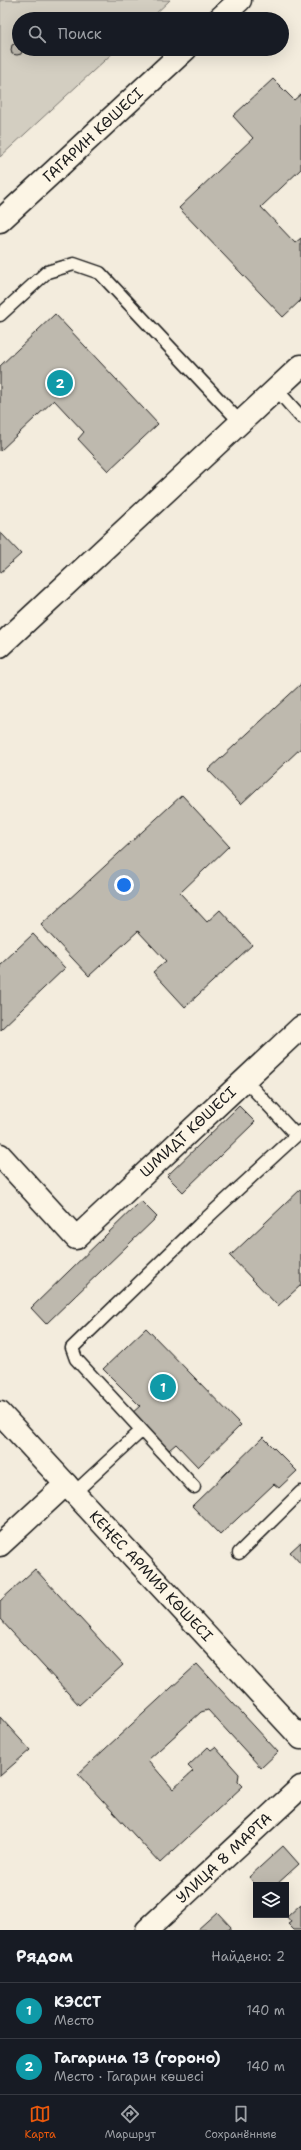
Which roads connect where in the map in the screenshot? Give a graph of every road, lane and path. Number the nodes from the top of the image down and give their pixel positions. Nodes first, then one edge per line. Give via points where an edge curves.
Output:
1 (240, 0) edge
2 (227, 12) edge
3 (178, 56) edge
4 (0, 221) edge
5 (0, 315) edge
6 (301, 366) edge
7 (276, 389) junction
8 (301, 418) edge
9 (241, 423) junction
10 (0, 646) edge
11 (301, 1027) edge
12 (244, 1080) junction
13 (298, 1133) edge
14 (0, 1155) edge
15 (0, 1413) edge
16 (141, 1431) junction
17 (194, 1487) dead end
18 (70, 1488) junction
19 (301, 1492) edge
20 (0, 1545) edge
21 (239, 1552) dead end
22 (301, 1738) edge
23 (301, 1787) edge
24 (147, 1930) edge

1 - 2 street
3 - 4 street, ГАГАРИН КӨШЕСІ
5 - 9 lane via 47,272 74,264 100,273
6 - 7 street
7 - 8 lane
7 - 9 street
9 - 10 street
11 - 12 street, ШМИДТ КӨШЕСІ
12 - 13 lane
12 - 14 street, ШМИДТ КӨШЕСІ via 76,1238
13 - 16 lane via 72,1348 76,1359
15 - 18 street, КЕҢЕС АРМИЯ КӨШЕСІ
16 - 17 lane
16 - 18 lane
18 - 20 street
18 - 22 street, КЕҢЕС АРМИЯ КӨШЕСІ
19 - 21 lane
23 - 24 street, УЛИЦА 8 МАРТА

